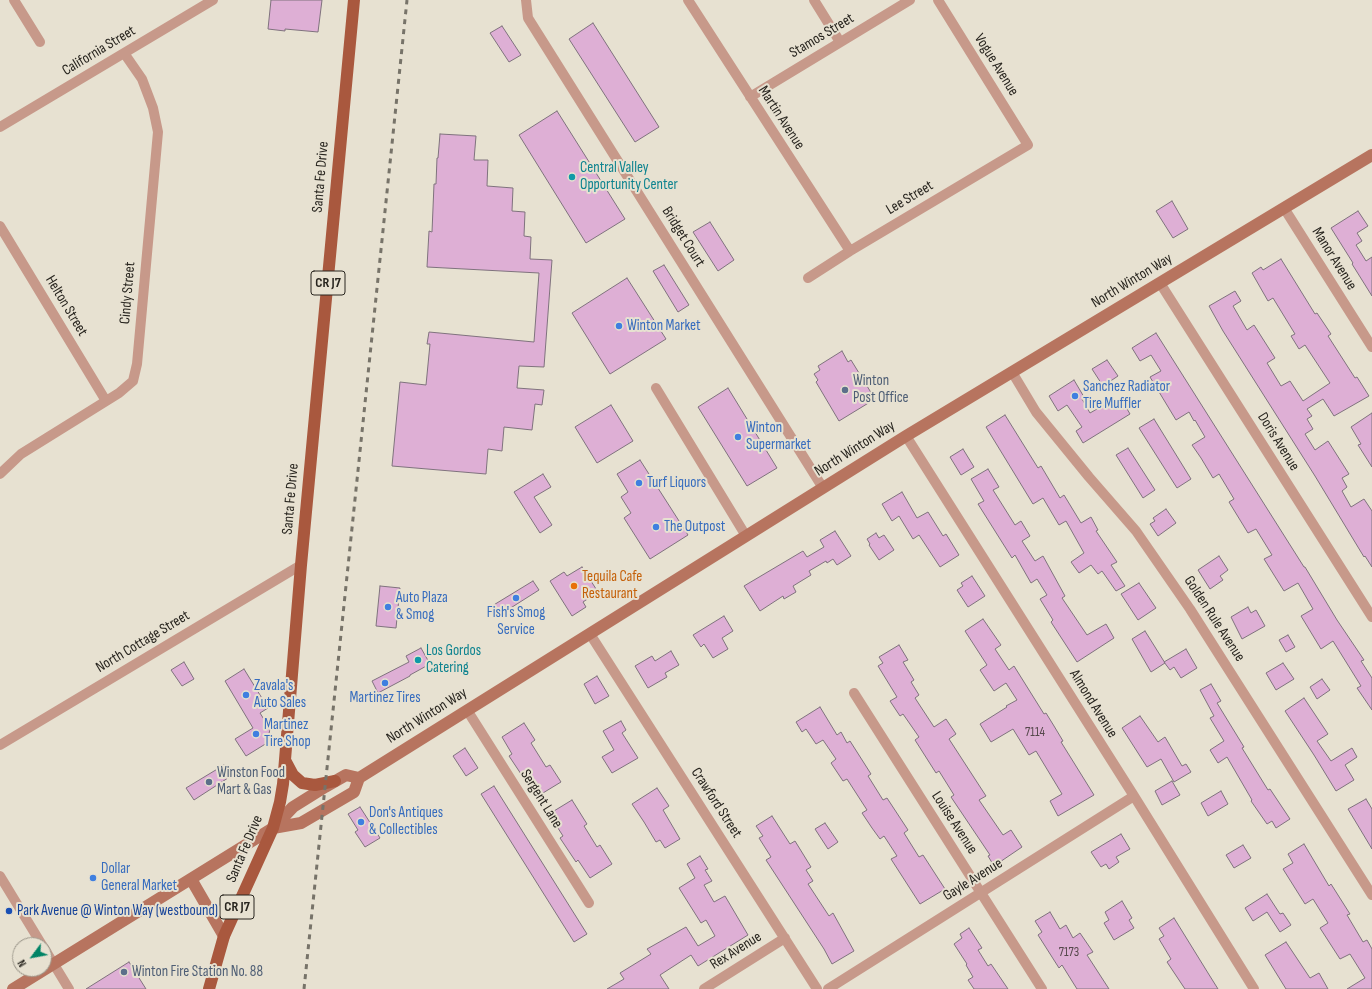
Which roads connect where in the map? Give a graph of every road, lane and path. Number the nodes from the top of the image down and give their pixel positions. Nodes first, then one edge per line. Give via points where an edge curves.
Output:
1 (14, 0) edge
2 (213, 0) edge
3 (354, 0) edge
4 (526, 0) edge
5 (688, 0) edge
6 (814, 0) edge
7 (910, 0) edge
8 (938, 0) edge
9 (40, 42) dead end
10 (840, 42) junction
11 (124, 52) junction
12 (750, 97) junction
13 (0, 127) edge
14 (1028, 145) joint
15 (1372, 155) edge
16 (1284, 208) junction
17 (0, 226) edge
18 (850, 251) junction
19 (808, 278) dead end
20 (1160, 283) junction
21 (1372, 347) edge
22 (1012, 372) junction
23 (656, 388) dead end
24 (106, 402) junction
25 (906, 436) junction
26 (0, 474) edge
27 (823, 488) junction
28 (746, 536) junction
29 (301, 565) junction
30 (1372, 618) edge
31 (590, 634) junction
32 (854, 693) dead end
33 (467, 710) junction
34 (0, 745) edge
35 (285, 760) junction
36 (359, 778) junction
37 (334, 781) junction
38 (1134, 796) junction
39 (273, 828) junction
40 (0, 876) edge
41 (191, 879) junction
42 (981, 892) junction
43 (1372, 895) edge
44 (589, 903) dead end
45 (224, 936) junction
46 (37, 937) edge
47 (785, 938) junction
48 (52, 961) edge
49 (54, 964) junction
50 (13, 989) edge
51 (69, 989) edge
52 (209, 989) edge
53 (704, 989) edge
54 (817, 989) edge
55 (828, 989) edge
56 (1042, 989) edge
57 (1254, 989) edge

1 - 9 street
2 - 11 street, California Street
3 - 29 main road, Santa Fe Drive / CR J7
4 - 27 street, Bridget Court via 528,18
5 - 12 street, Martin Avenue
6 - 10 street
7 - 10 street, Stamos Street
8 - 14 street, Vogue Avenue
10 - 12 street, Stamos Street
11 - 13 street, California Street
11 - 24 street, Cindy Street via 142,79 153,108 158,132 137,364 133,381
12 - 18 street, Martin Avenue
14 - 18 street, Lee Street
15 - 16 main road, North Winton Way
16 - 20 main road, North Winton Way
16 - 21 street, Manor Avenue
17 - 24 street, Helton Street
18 - 19 street, Lee Street
20 - 22 main road, North Winton Way
20 - 30 street, Doris Avenue
22 - 25 main road, North Winton Way
22 - 43 street, Golden Rule Avenue via 1036,412 1136,531 1190,609
23 - 28 street
24 - 26 street, Cindy Street via 21,454
25 - 27 main road, North Winton Way
25 - 38 street, Almond Avenue
27 - 28 main road, North Winton Way
28 - 31 main road, North Winton Way
29 - 34 street, North Cottage Street
29 - 35 main road, Santa Fe Drive / CR J7
31 - 33 main road, North Winton Way
31 - 47 street, Crawford Street
32 - 42 street, Louise Avenue
33 - 36 main road, North Winton Way
33 - 44 street, Sergent Lane
35 - 37 main road via 293,775 302,783 315,785
35 - 39 main road, Santa Fe Drive / CR J7 via 280,802
36 - 37 main road, North Winton Way via 346,775
36 - 39 main road, North Winton Way via 354,792 307,820
37 - 39 main road, North Winton Way via 293,807
38 - 42 street, Gayle Avenue
38 - 57 street, Almond Avenue
39 - 41 main road, North Winton Way
39 - 45 main road, Santa Fe Drive / CR J7
40 - 46 street
41 - 45 main road
41 - 49 main road, North Winton Way
42 - 55 street, Gayle Avenue
42 - 56 street, Louise Avenue
45 - 52 main road, Santa Fe Drive / CR J7
47 - 53 street, Rex Avenue
47 - 54 street, Crawford Street
48 - 49 street
49 - 50 main road, North Winton Way
49 - 51 street

